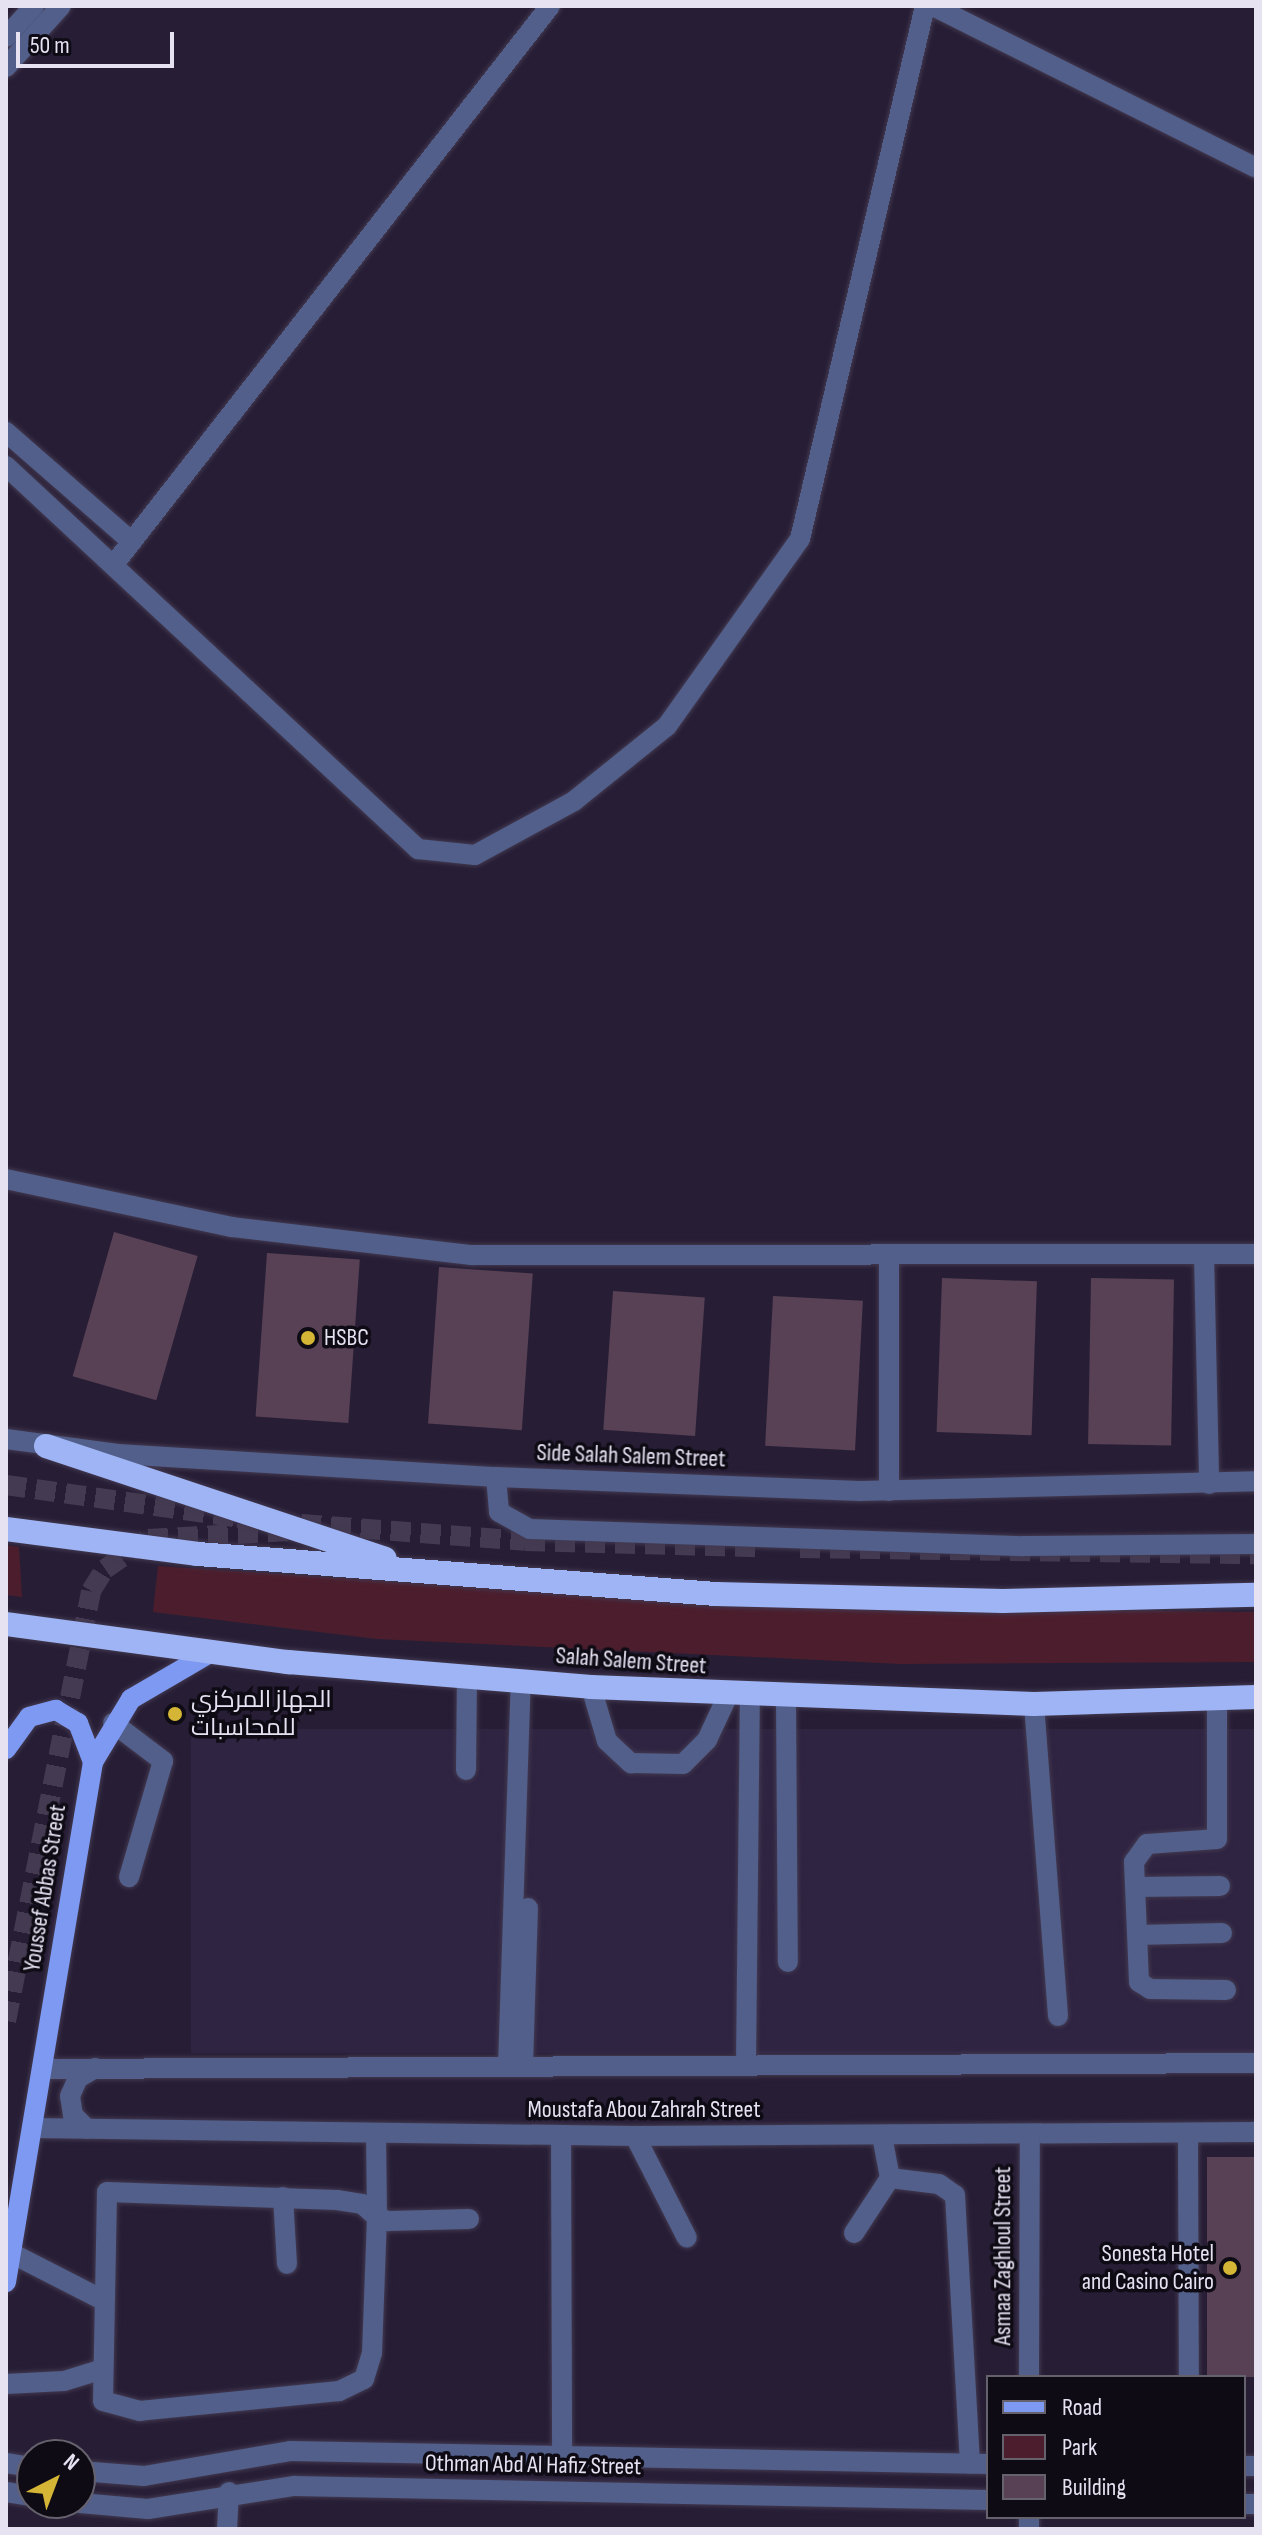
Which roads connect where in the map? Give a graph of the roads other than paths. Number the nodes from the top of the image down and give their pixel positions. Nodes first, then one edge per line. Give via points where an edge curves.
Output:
1 (34, 6) edge
2 (61, 6) edge
3 (550, 6) edge
4 (925, 6) edge
5 (933, 6) edge
6 (6, 37) edge
7 (6, 67) edge
8 (1256, 168) edge
9 (6, 432) edge
10 (6, 466) edge
11 (132, 542) junction
12 (115, 563) junction
13 (6, 1179) edge
14 (1256, 1254) edge
15 (1204, 1255) junction
16 (889, 1257) junction
17 (6, 1424) edge
18 (13, 1440) edge
19 (46, 1446) junction
20 (496, 1477) junction
21 (1256, 1481) edge
22 (1209, 1484) junction
23 (889, 1491) junction
24 (6, 1529) edge
25 (1256, 1544) edge
26 (430, 1573) junction
27 (1256, 1595) edge
28 (6, 1624) edge
29 (210, 1653) junction
30 (467, 1677) junction
31 (521, 1682) junction
32 (591, 1687) junction
33 (739, 1696) junction
34 (1256, 1697) edge
35 (786, 1699) junction
36 (1217, 1700) junction
37 (1034, 1704) junction
38 (113, 1723) junction
39 (6, 1749) edge
40 (93, 1762) junction
41 (466, 1770) dead end
42 (129, 1877) dead end
43 (1220, 1886) dead end
44 (1135, 1887) junction
45 (528, 1908) dead end
46 (1222, 1933) dead end
47 (1137, 1935) junction
48 (788, 1962) dead end
49 (1226, 1990) dead end
50 (1058, 2016) dead end
51 (1256, 2063) edge
52 (746, 2065) junction
53 (515, 2066) junction
54 (95, 2068) junction
55 (42, 2069) junction
56 (32, 2128) junction
57 (87, 2129) junction
58 (1256, 2132) edge
59 (376, 2133) junction
60 (1188, 2133) junction
61 (1030, 2134) junction
62 (561, 2136) junction
63 (635, 2136) junction
64 (882, 2136) junction
65 (890, 2178) junction
66 (283, 2197) junction
67 (377, 2217) junction
68 (469, 2219) dead end
69 (854, 2233) dead end
70 (687, 2238) dead end
71 (11, 2253) junction
72 (287, 2264) dead end
73 (6, 2282) edge
74 (101, 2299) junction
75 (100, 2370) junction
76 (1029, 2375) edge
77 (1189, 2375) edge
78 (6, 2384) edge
79 (562, 2456) junction
80 (979, 2464) edge
81 (96, 2472) edge
82 (229, 2492) junction
83 (986, 2500) edge
84 (96, 2504) edge
85 (227, 2529) edge

1 - 6 street
2 - 7 street
3 - 11 street
4 - 12 street via 800,539 667,726 574,801 475,855 418,849
5 - 8 street
9 - 11 street
10 - 12 street
11 - 12 street
13 - 16 street via 173,1217 412,1250 593,1260
14 - 15 street
15 - 16 street
15 - 22 street
16 - 23 street
17 - 18 street
18 - 19 street, Side Salah Salem Street
19 - 20 street, Side Salah Salem Street
19 - 26 highway via 133,1481
20 - 23 street, Side Salah Salem Street
20 - 25 street via 499,1512 530,1529 1023,1546
21 - 22 street, Side Salah Salem Street
22 - 23 street, Side Salah Salem Street
24 - 26 highway
26 - 27 highway via 812,1598
28 - 29 highway, Salah Salem Street
29 - 30 highway, Salah Salem Street
29 - 38 main road, Youssef Abbas Street via 154,1680
30 - 31 highway, Salah Salem Street
30 - 41 street
31 - 32 highway, Salah Salem Street
31 - 53 street
32 - 33 highway, Salah Salem Street
32 - 33 street via 607,1741 631,1763 683,1764
33 - 35 highway, Salah Salem Street
33 - 52 street
34 - 36 highway, Salah Salem Street
35 - 37 highway, Salah Salem Street
35 - 48 street
36 - 37 highway, Salah Salem Street
36 - 44 street via 1217,1839 1147,1844 1136,1854
37 - 50 street
38 - 40 main road, Youssef Abbas Street
38 - 42 street via 154,1747 163,1761
39 - 40 main road via 29,1717 56,1710 78,1723
40 - 55 main road, Youssef Abbas Street
43 - 44 street
44 - 47 street
45 - 53 street
46 - 47 street
47 - 49 street via 1138,1978 1146,1988
51 - 52 street, Moustafa Abou Zahrah Street
52 - 53 street, Moustafa Abou Zahrah Street
53 - 54 street, Moustafa Abou Zahrah Street
54 - 55 street, Moustafa Abou Zahrah Street
54 - 57 street via 78,2078 70,2096 73,2115
55 - 56 main road, Youssef Abbas Street
56 - 57 street, Moustafa Abou Zahrah Street
56 - 71 main road, Youssef Abbas Street
57 - 59 street, Moustafa Abou Zahrah Street
58 - 60 street, Moustafa Abou Zahrah Street
59 - 62 street, Moustafa Abou Zahrah Street
59 - 67 street
60 - 61 street, Moustafa Abou Zahrah Street
60 - 77 street
61 - 64 street, Moustafa Abou Zahrah Street
61 - 76 street, Asmaa Zaghloul Street
62 - 63 street, Moustafa Abou Zahrah Street
62 - 79 street
63 - 64 street, Moustafa Abou Zahrah Street
63 - 70 street
64 - 65 street
65 - 69 street
65 - 80 street via 939,2184 955,2195
66 - 67 street via 362,2204
66 - 72 street
66 - 74 street via 107,2192
67 - 68 street
67 - 75 street via 372,2353 354,2388 140,2411 103,2401
71 - 73 main road, Youssef Abbas Street
71 - 74 street
74 - 75 street
75 - 78 street via 64,2381
79 - 80 street, Othman Abd Al Hafiz Street
79 - 81 street, Othman Abd Al Hafiz Street via 290,2451 144,2476
82 - 83 street, Othman Abd Al Hafiz Street via 294,2486
82 - 84 street, Othman Abd Al Hafiz Street via 148,2509
82 - 85 street

